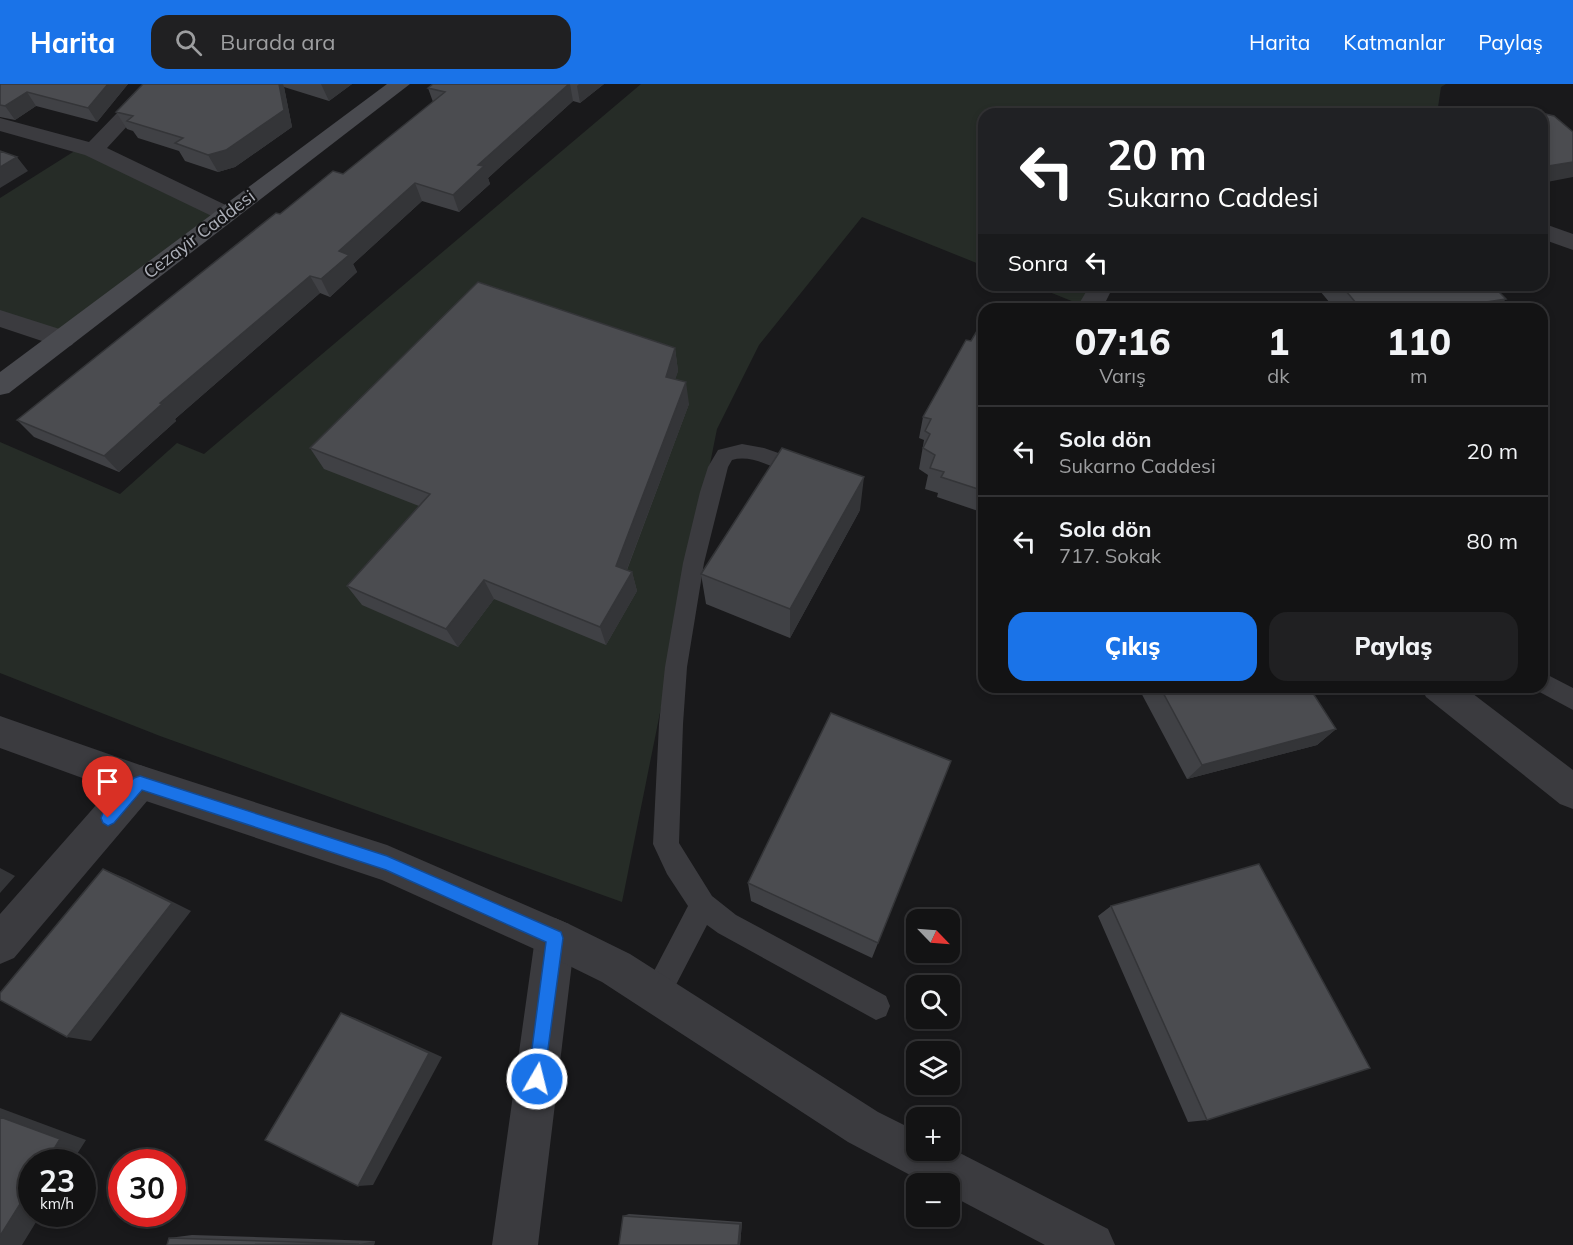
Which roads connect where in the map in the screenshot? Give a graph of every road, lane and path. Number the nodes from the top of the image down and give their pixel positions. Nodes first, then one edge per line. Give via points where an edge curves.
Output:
1 (156, 84) edge
2 (400, 84) edge
3 (0, 124) edge
4 (93, 150) junction
5 (226, 214) junction
6 (1548, 233) edge
7 (1573, 243) edge
8 (0, 318) edge
9 (63, 339) junction
10 (0, 386) edge
11 (816, 473) edge
12 (1548, 685) edge
13 (1446, 693) edge
14 (1573, 700) edge
15 (0, 732) edge
16 (140, 782) junction
17 (1573, 792) edge
18 (703, 905) junction
19 (555, 938) junction
20 (0, 944) edge
21 (656, 994) junction
22 (876, 1006) dead end
23 (515, 1245) edge
24 (1092, 1245) edge

1 - 4 street
2 - 5 main road, Cezayir Caddesi
3 - 4 street
4 - 5 street
5 - 9 main road, Cezayir Caddesi
6 - 7 street
8 - 9 street
9 - 10 main road, Cezayir Caddesi
11 - 18 lane via 747,451 733,452 719,462 705,514 674,683 666,844
12 - 14 lane
13 - 17 street
15 - 16 street
16 - 19 street via 387,863
16 - 20 street
18 - 21 lane
18 - 22 lane via 727,924
19 - 21 street via 616,968
19 - 23 street
21 - 24 street via 863,1126

